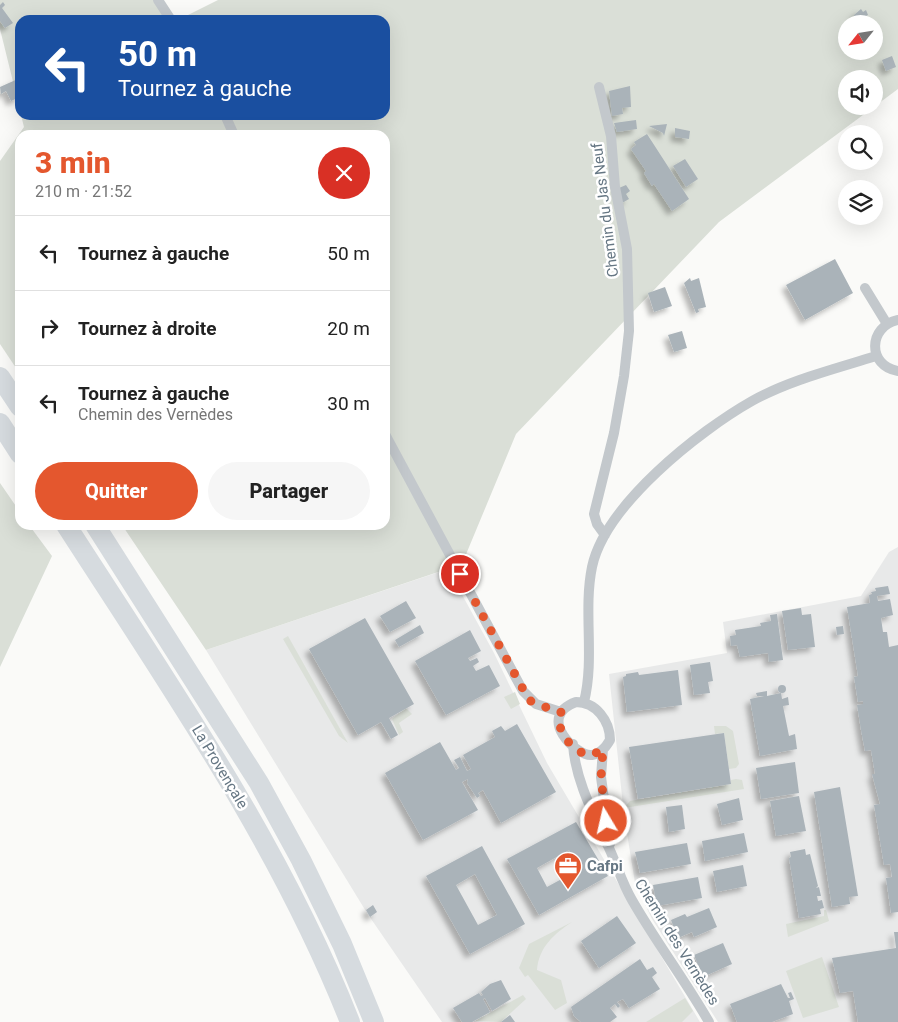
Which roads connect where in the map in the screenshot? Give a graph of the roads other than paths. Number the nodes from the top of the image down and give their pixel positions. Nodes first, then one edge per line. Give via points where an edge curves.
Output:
1 (158, 0) edge
2 (168, 15) edge
3 (599, 87) dead end
4 (865, 288) dead end
5 (898, 320) edge
6 (887, 324) junction
7 (876, 356) junction
8 (898, 371) edge
9 (0, 377) edge
10 (15, 399) edge
11 (0, 423) edge
12 (390, 443) edge
13 (15, 446) edge
14 (69, 530) edge
15 (98, 530) edge
16 (605, 535) junction
17 (584, 702) junction
18 (561, 712) junction
19 (573, 744) junction
20 (603, 749) junction
21 (610, 850) junction
22 (350, 1022) edge
23 (374, 1022) edge
24 (710, 1022) edge

1 - 2 street
3 - 16 street, Chemin du Jas Neuf via 612,136 615,187 627,249 629,296 624,376 594,514
4 - 6 street
5 - 6 street
6 - 7 street via 875,340
7 - 8 street via 888,368
7 - 16 street via 794,383 753,401 718,423 680,453 620,510
9 - 10 highway
11 - 13 highway
12 - 18 street via 523,691 536,704
14 - 22 highway, La Provençale via 237,794 276,864
15 - 23 highway, La Provençale via 259,783 342,944
16 - 17 street via 593,564 588,591 589,671
17 - 18 street via 571,704
17 - 20 street via 597,711 609,727 610,740
18 - 19 street via 558,719 560,732
19 - 20 street via 587,755
19 - 21 street, Chemin des Vernèdes via 573,756 586,797
20 - 21 street, Chemin des Vernèdes via 601,777
21 - 24 street, Chemin des Vernèdes via 631,899

